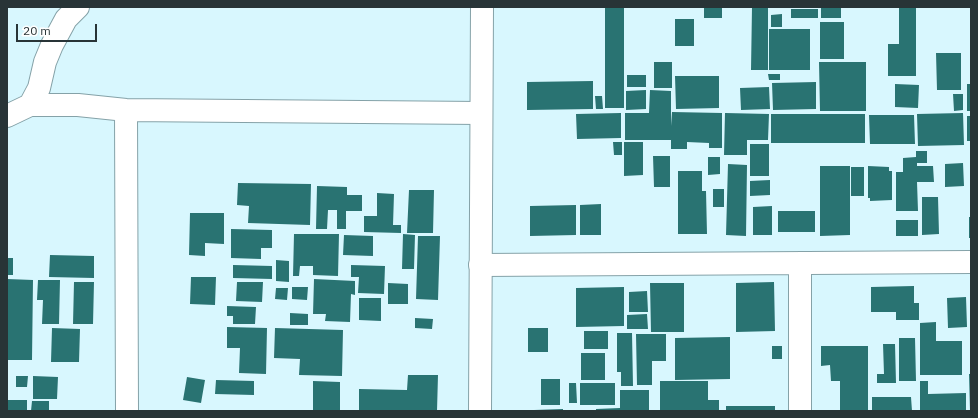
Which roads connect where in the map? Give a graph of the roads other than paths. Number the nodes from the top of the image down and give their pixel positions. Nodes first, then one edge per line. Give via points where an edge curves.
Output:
1 (78, 7) edge
2 (482, 7) edge
3 (30, 105) junction
4 (126, 110) junction
5 (482, 113) junction
6 (7, 116) edge
7 (971, 262) edge
8 (800, 263) junction
9 (480, 264) junction
10 (127, 411) edge
11 (480, 411) edge
12 (800, 411) edge

1 - 3 street via 66,19 52,45 39,88
2 - 5 street
3 - 4 street via 78,104
3 - 6 street
4 - 5 street
4 - 10 street
5 - 9 street
7 - 8 street
8 - 9 street
8 - 12 street
9 - 11 street

